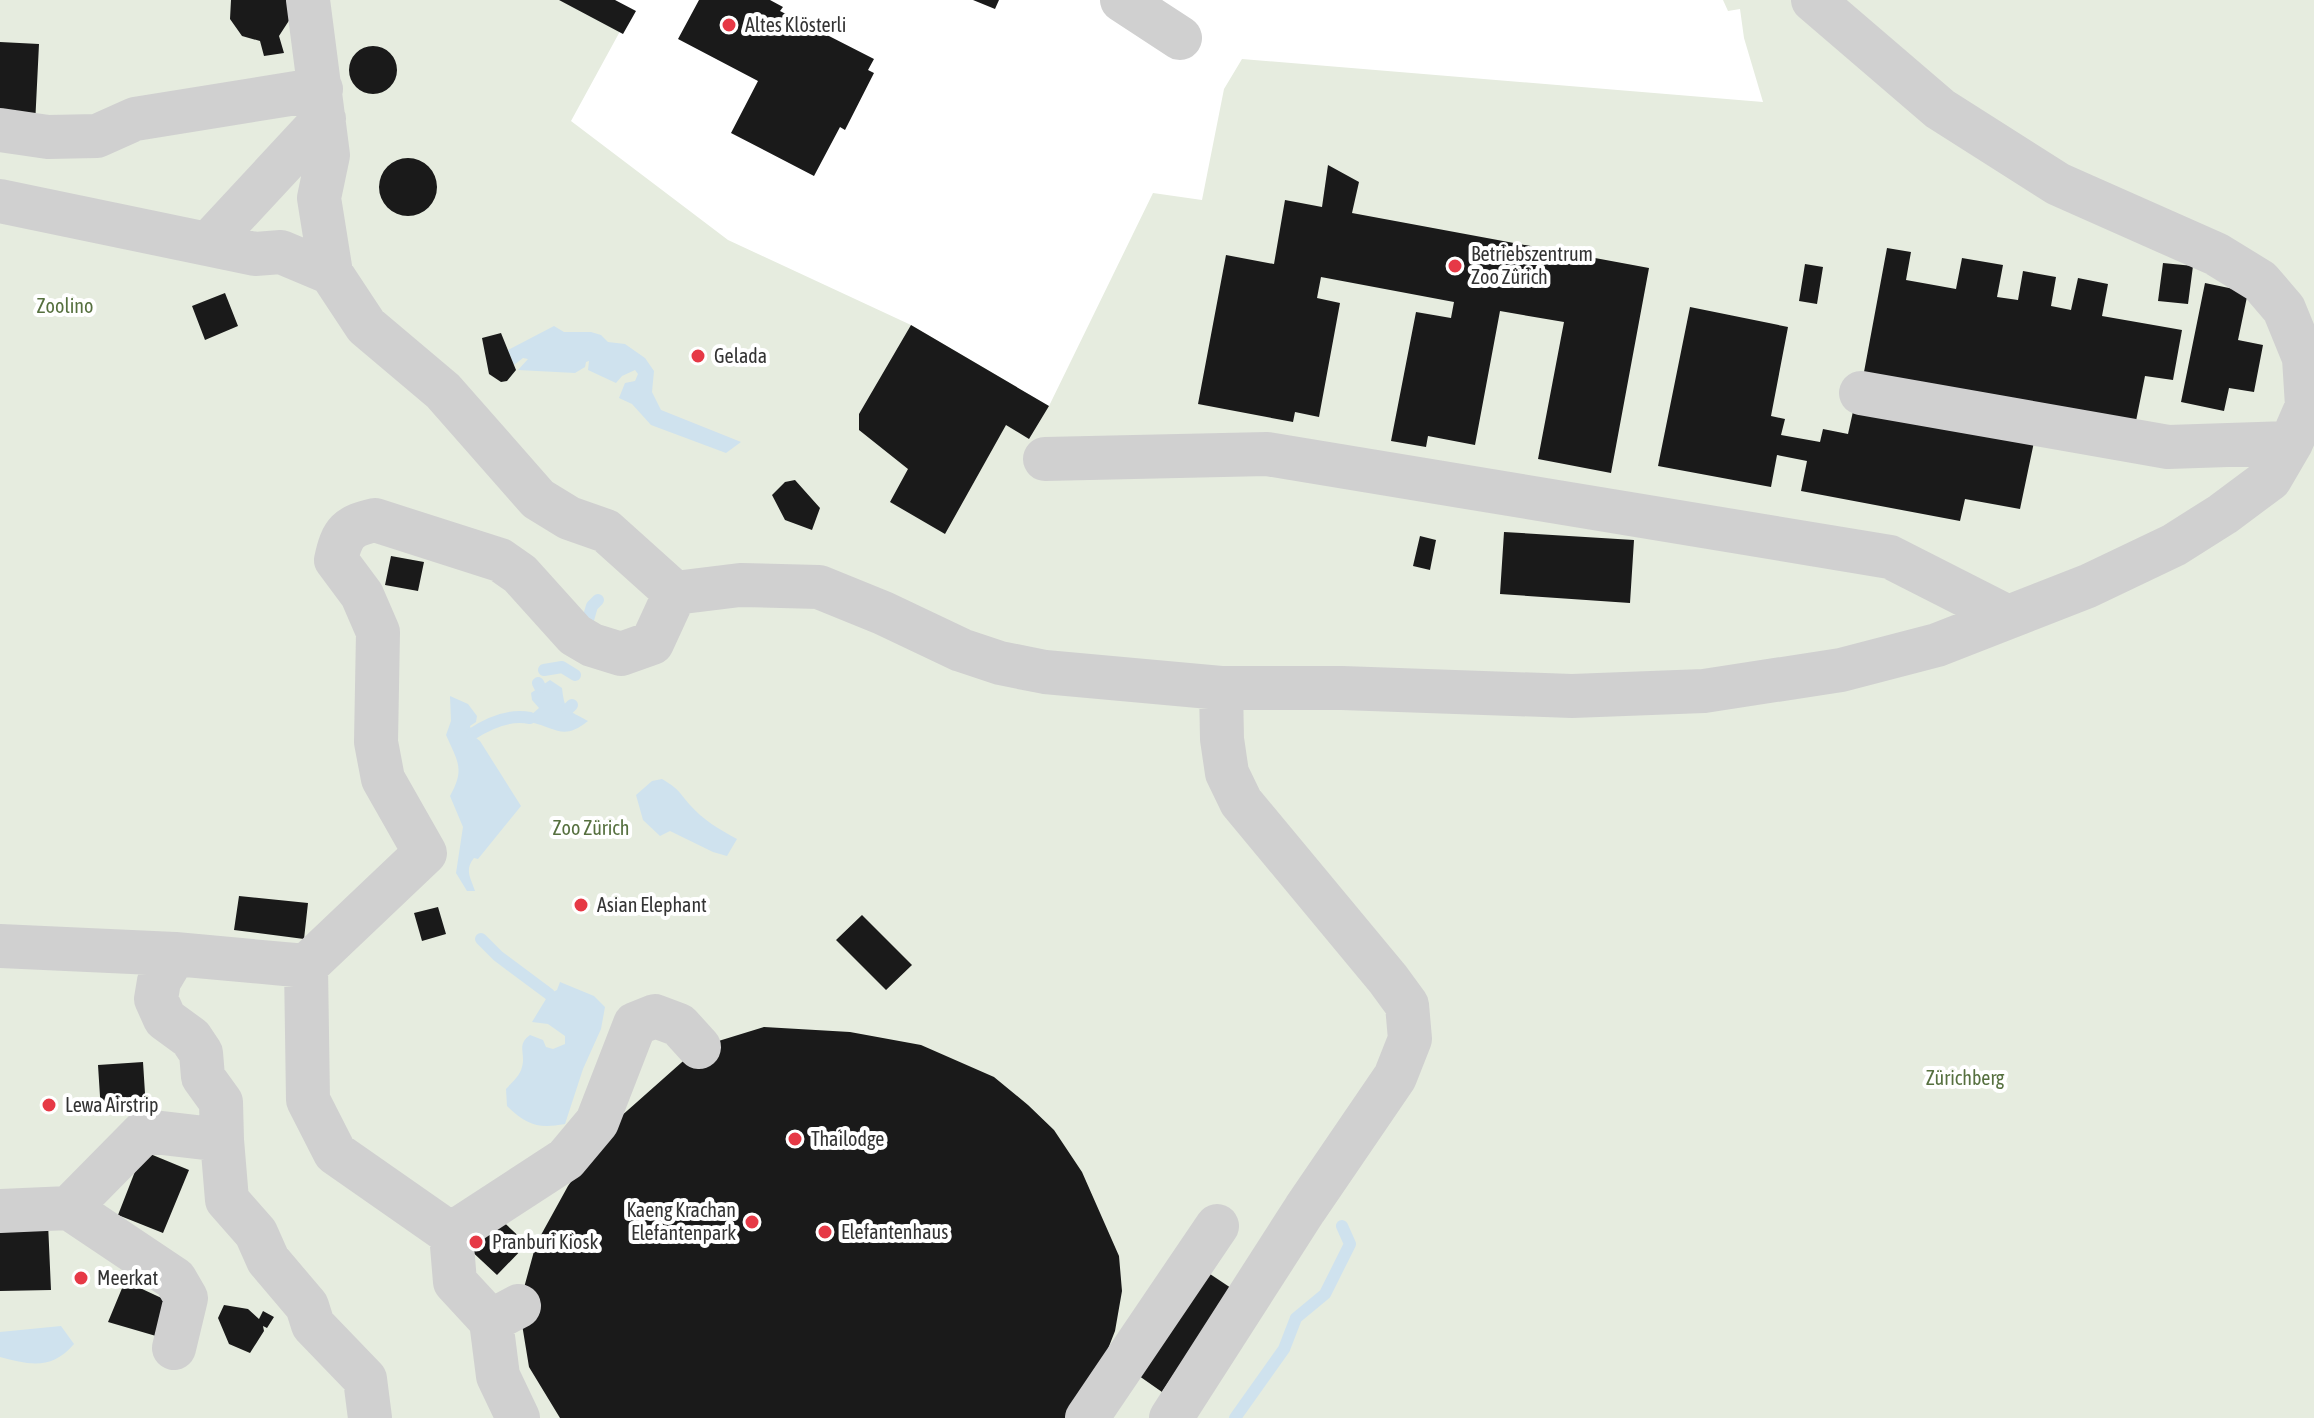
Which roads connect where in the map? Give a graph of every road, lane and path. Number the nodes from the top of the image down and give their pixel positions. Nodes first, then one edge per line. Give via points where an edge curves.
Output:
1 (308, 0) edge
2 (1122, 0) edge
3 (1813, 0) edge
4 (1180, 38) dead end
5 (322, 104) junction
6 (0, 130) edge
7 (0, 201) edge
8 (208, 244) junction
9 (331, 273) junction
10 (1861, 393) dead end
11 (2291, 443) junction
12 (1045, 459) dead end
13 (675, 593) junction
14 (2008, 617) junction
15 (1221, 688) junction
16 (0, 946) edge
17 (175, 954) junction
18 (306, 966) junction
19 (699, 1047) dead end
20 (222, 1140) junction
21 (69, 1208) junction
22 (0, 1211) edge
23 (1217, 1226) dead end
24 (451, 1234) junction
25 (174, 1348) dead end
26 (370, 1418) edge
27 (518, 1418) edge
28 (1087, 1418) edge
29 (1171, 1418) edge

1 - 5 street
2 - 4 street
3 - 11 street via 1940,109 2058,184 2216,254 2260,281 2284,309 2304,358 2307,406
5 - 6 street via 135,119 97,136 48,137
5 - 8 street
5 - 9 street via 328,155 319,198
7 - 8 street
8 - 9 street via 255,254 281,252
9 - 13 street via 366,326 443,391 538,499 606,531
10 - 11 street via 2168,447
11 - 14 street via 2270,479 2174,545
12 - 14 street via 1267,454 1890,557
13 - 15 street via 740,585 819,587 1000,663
13 - 18 street via 652,643 621,654 575,635 520,574 500,560 375,520 356,524 341,539 336,560 362,595 378,632 376,742 383,779 425,853
14 - 15 street via 1937,645 1841,670 1704,691 1572,696
15 - 29 street via 1227,773 1241,802 1395,988 1407,1005 1410,1039 1395,1077
16 - 17 street
17 - 18 street
17 - 20 street via 159,981 156,999 165,1019 191,1038 201,1053 203,1077 221,1102
18 - 24 street via 308,1100 335,1153
19 - 24 street via 679,1025 655,1016 635,1024 597,1122 566,1159
20 - 21 street via 145,1131
20 - 26 street via 227,1200 307,1306 313,1325 365,1379
21 - 22 street
21 - 25 street via 175,1279 186,1298
23 - 28 street
24 - 27 street via 455,1282 505,1314 498,1376

